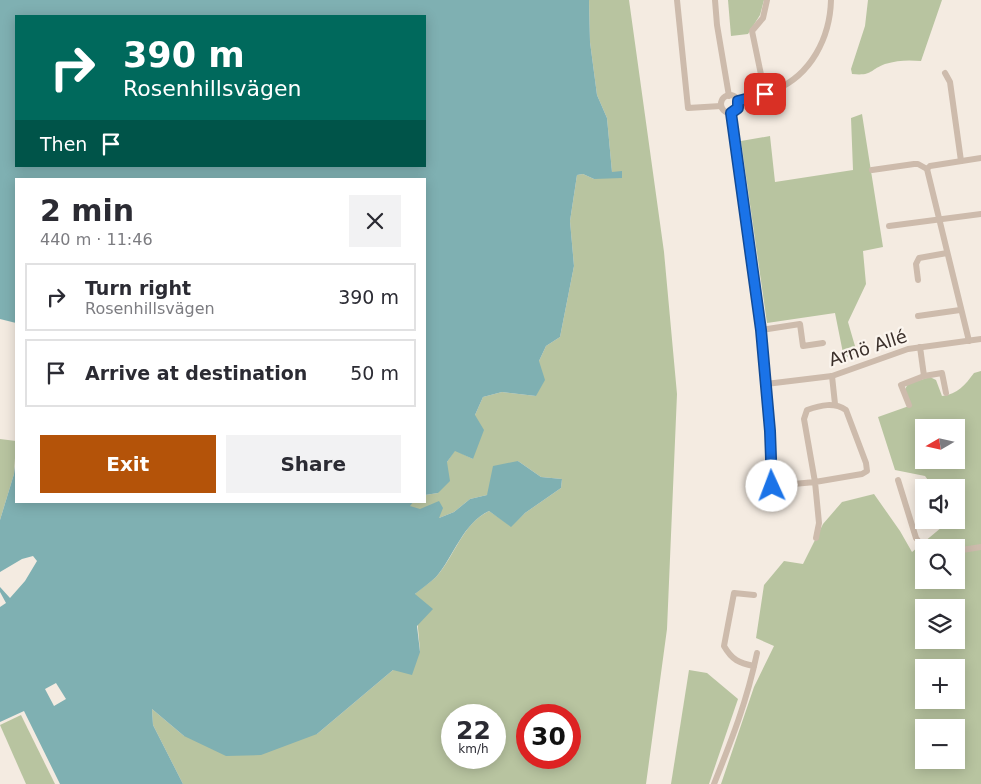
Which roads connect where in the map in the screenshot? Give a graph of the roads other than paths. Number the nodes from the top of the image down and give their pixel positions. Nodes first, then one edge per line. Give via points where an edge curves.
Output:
1 (676, 0) edge
2 (715, 0) edge
3 (719, 0) edge
4 (766, 0) edge
5 (831, 0) edge
6 (720, 36) junction
7 (945, 73) dead end
8 (765, 94) junction
9 (729, 96) junction
10 (738, 101) junction
11 (721, 106) junction
12 (731, 113) junction
13 (981, 158) edge
14 (961, 161) junction
15 (872, 170) dead end
16 (927, 170) junction
17 (981, 214) edge
18 (938, 220) junction
19 (889, 226) dead end
20 (946, 253) junction
21 (918, 280) dead end
22 (960, 310) junction
23 (918, 316) dead end
24 (761, 330) junction
25 (981, 339) edge
26 (969, 340) junction
27 (823, 343) dead end
28 (920, 347) junction
29 (832, 376) junction
30 (924, 376) junction
31 (766, 384) junction
32 (946, 393) dead end
33 (835, 404) junction
34 (909, 405) dead end
35 (898, 480) dead end
36 (815, 482) junction
37 (816, 538) dead end
38 (917, 539) edge
39 (981, 547) edge
40 (965, 550) edge
41 (754, 595) dead end
42 (757, 653) dead end
43 (754, 666) junction
44 (714, 784) edge

1 - 11 street via 688,108
2 - 6 street
3 - 6 street
4 - 8 street via 763,18 752,35
5 - 8 street via 827,29 815,55 797,76
6 - 9 street
7 - 14 street via 950,82
8 - 10 street
9 - 10 street
9 - 11 street via 723,99
10 - 12 street via 738,108
11 - 12 street
12 - 24 street
13 - 14 street
14 - 16 street via 930,166
15 - 16 street via 914,164
16 - 18 street
17 - 18 street
18 - 19 street
18 - 20 street
20 - 21 street via 919,258 916,264
20 - 22 street
22 - 23 street
22 - 26 street
24 - 27 street via 800,324 803,346
24 - 31 street
25 - 26 street, Arnö Allé
26 - 28 street, Arnö Allé
28 - 29 street, Arnö Allé
28 - 30 street, Arnö Allé
29 - 31 street, Arnö Allé
29 - 33 street
30 - 32 street via 942,373
30 - 34 street via 901,385
31 - 36 street via 772,486
33 - 36 street via 815,407 807,410 805,415
33 - 36 street via 846,410 867,471
35 - 38 street
36 - 37 street via 819,523
39 - 40 street
41 - 43 street via 734,593 724,646 739,663
42 - 43 street
43 - 44 street via 739,722

